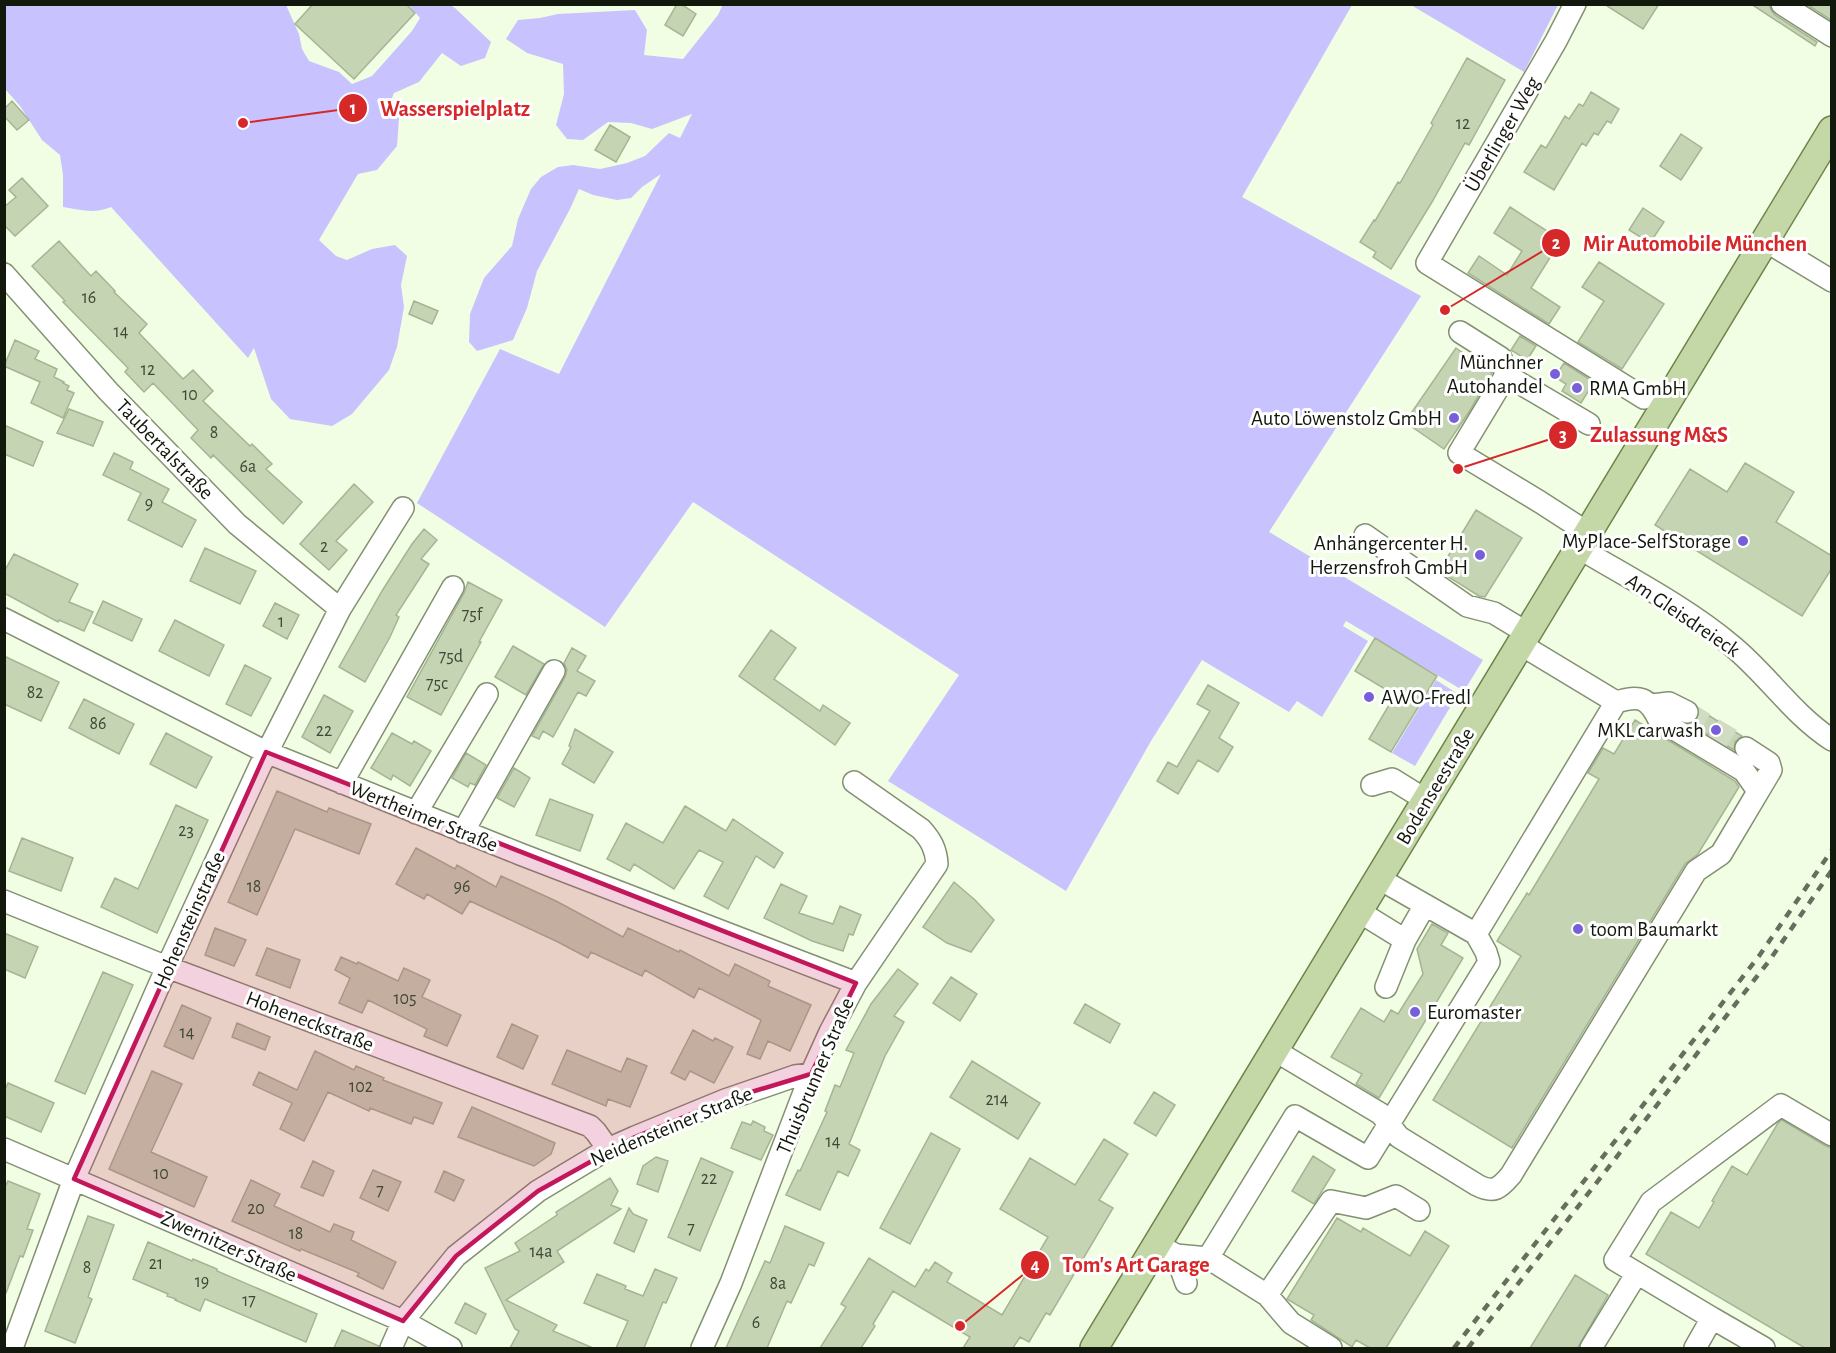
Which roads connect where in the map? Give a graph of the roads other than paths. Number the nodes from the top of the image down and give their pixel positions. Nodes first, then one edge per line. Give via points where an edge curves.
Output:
1 (1575, 4) edge
2 (1782, 4) edge
3 (1832, 36) edge
4 (1832, 130) edge
5 (1764, 240) junction
6 (4, 274) edge
7 (1832, 280) edge
8 (1460, 332) dead end
9 (1506, 375) junction
10 (1644, 398) dead end
11 (1589, 424) dead end
12 (403, 508) dead end
13 (1365, 535) dead end
14 (1583, 541) junction
15 (453, 587) dead end
16 (340, 609) junction
17 (4, 619) edge
18 (1524, 638) junction
19 (554, 671) dead end
20 (487, 693) dead end
21 (1616, 702) junction
22 (1652, 705) junction
23 (1687, 712) tunnel mouth
24 (1832, 740) edge
25 (1746, 748) tunnel mouth
26 (266, 752) junction
27 (854, 782) dead end
28 (342, 783) junction
29 (1372, 785) dead end
30 (1758, 791) junction
31 (1426, 800) junction
32 (416, 813) junction
33 (463, 832) junction
34 (1378, 878) junction
35 (4, 901) edge
36 (1425, 905) junction
37 (1358, 911) junction
38 (1476, 934) junction
39 (1405, 940) junction
40 (167, 967) junction
41 (856, 983) junction
42 (1386, 987) dead end
43 (1274, 1050) junction
44 (811, 1074) junction
45 (1390, 1125) junction
46 (1832, 1136) edge
47 (4, 1149) edge
48 (608, 1149) junction
49 (74, 1179) junction
50 (1419, 1210) dead end
51 (1166, 1250) junction
52 (1208, 1258) junction
53 (1637, 1273) junction
54 (1185, 1283) dead end
55 (1267, 1295) junction
56 (1712, 1318) junction
57 (403, 1321) junction
58 (12, 1348) edge
59 (392, 1348) edge
60 (452, 1348) edge
61 (702, 1348) edge
62 (1094, 1348) edge
63 (1331, 1348) edge
64 (1591, 1348) edge
65 (1695, 1348) edge
66 (1764, 1348) edge

1 - 10 street, Überlinger Weg via 1427,263
2 - 3 street
4 - 5 main road, Bodenseestraße
5 - 7 street
5 - 14 main road, Bodenseestraße
6 - 16 street, Taubertalstraße via 108,391 237,524
8 - 9 street via 1501,358
9 - 11 street
9 - 14 street, Am Gleisdreieck via 1458,453 1540,502
12 - 16 street, Hohensteinstraße
13 - 18 street via 1467,606 1494,613
14 - 18 main road, Bodenseestraße
14 - 24 street, Am Gleisdreieck via 1729,643 1784,700
15 - 28 street
16 - 26 street, Hohensteinstraße
17 - 26 street, Wertheimer Straße
18 - 21 street
18 - 31 main road, Bodenseestraße
19 - 33 street
20 - 32 street
21 - 22 street via 1632,697
21 - 38 street
22 - 23 street via 1669,703
22 - 30 street via 1659,720 1744,771
25 - 30 street via 1769,763 1771,770
26 - 28 street, Wertheimer Straße
26 - 40 street, Hohensteinstraße
27 - 41 street, Thuisbrunner Straße via 921,829 936,851 937,864
28 - 32 street, Wertheimer Straße
29 - 31 street via 1392,779
30 - 45 street via 1721,854 1696,871 1501,1186 1485,1190 1407,1143
31 - 34 main road, Bodenseestraße
32 - 33 street, Wertheimer Straße
33 - 41 street, Wertheimer Straße
34 - 36 street
34 - 37 main road, Bodenseestraße
35 - 40 street, Hoheneckstraße
36 - 38 street
36 - 39 street
37 - 39 street
37 - 43 main road, Bodenseestraße
38 - 45 street via 1489,962
39 - 42 street
40 - 48 street, Hoheneckstraße via 590,1126
40 - 49 street, Hohensteinstraße
41 - 44 street, Thuisbrunner Straße
43 - 45 street via 1381,1114
43 - 51 main road, Bodenseestraße
44 - 48 street, Neidensteiner Straße via 725,1100
44 - 61 street, Thuisbrunner Straße
45 - 52 street via 1368,1158 1295,1116
46 - 53 street via 1781,1105 1651,1202 1615,1260
47 - 49 street, Zwernitzer Straße
48 - 57 street, Neidensteiner Straße via 538,1191 456,1256
49 - 57 street, Zwernitzer Straße
49 - 58 street, Hohensteinstraße
50 - 55 street via 1396,1196 1366,1208 1331,1201
51 - 52 street
51 - 54 street
51 - 62 main road, Bodenseestraße
52 - 55 street
53 - 56 street
53 - 64 street
55 - 63 street via 1291,1323
56 - 65 street
56 - 66 street
57 - 59 street, Neidensteiner Straße
57 - 60 street, Zwernitzer Straße

